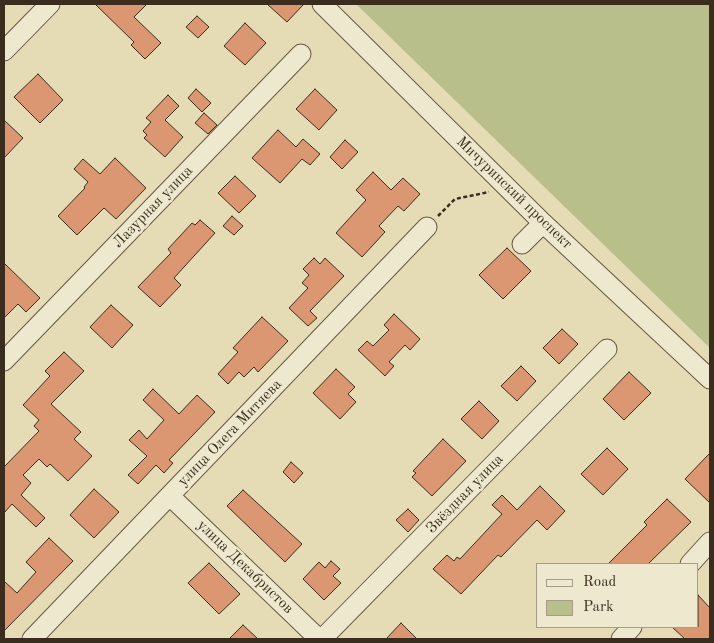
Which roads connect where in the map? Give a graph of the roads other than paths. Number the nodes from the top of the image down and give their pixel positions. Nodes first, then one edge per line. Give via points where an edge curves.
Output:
1 (50, 4) edge
2 (322, 4) edge
3 (4, 51) edge
4 (302, 54) dead end
5 (543, 223) junction
6 (427, 227) road end
7 (522, 244) dead end
8 (607, 349) dead end
9 (4, 361) edge
10 (710, 379) edge
11 (170, 496) junction
12 (710, 542) edge
13 (691, 563) edge
14 (631, 628) edge
15 (32, 639) edge
16 (321, 639) edge
17 (621, 639) edge

1 - 3 street
2 - 5 street, Мичуринский проспект
4 - 9 street, Лазурная улица
5 - 7 street
5 - 10 street, Мичуринский проспект
6 - 11 street, улица Олега Митяева
8 - 16 street, Звёздная улица
11 - 15 street, улица Олега Митяева
11 - 16 street, улица Декабристов
12 - 13 street
14 - 17 street

